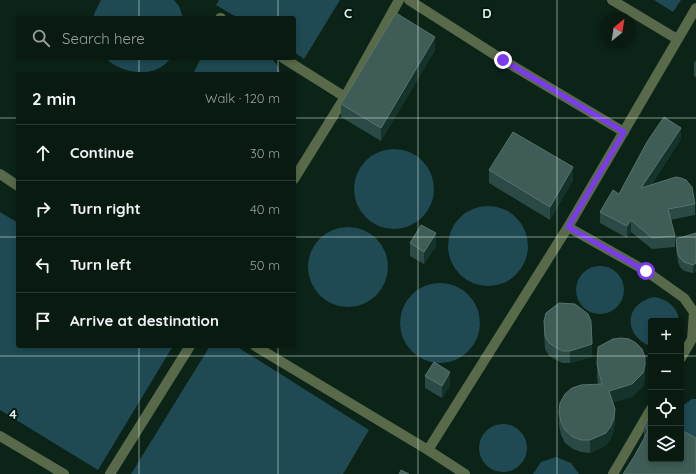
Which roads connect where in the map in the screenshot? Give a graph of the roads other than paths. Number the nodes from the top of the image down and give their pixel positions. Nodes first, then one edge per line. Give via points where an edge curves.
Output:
1 (398, 0) edge
2 (409, 0) edge
3 (612, 0) edge
4 (696, 8) edge
5 (677, 39) junction
6 (286, 60) edge
7 (345, 97) junction
8 (624, 132) junction
9 (0, 174) edge
10 (296, 175) edge
11 (16, 185) edge
12 (568, 227) junction
13 (189, 348) edge
14 (258, 348) edge
15 (683, 354) edge
16 (648, 414) edge
17 (0, 436) edge
18 (428, 450) junction
19 (64, 474) edge
20 (110, 474) edge
21 (465, 474) edge
22 (613, 474) edge

1 - 7 lane
2 - 8 lane
3 - 5 lane
4 - 5 lane
5 - 8 lane
6 - 7 lane
7 - 10 lane
8 - 12 lane
9 - 11 lane
12 - 15 lane via 646,271 684,298 694,312 692,339
12 - 18 lane
13 - 20 lane
14 - 18 lane
16 - 22 lane
17 - 19 lane
18 - 21 lane

